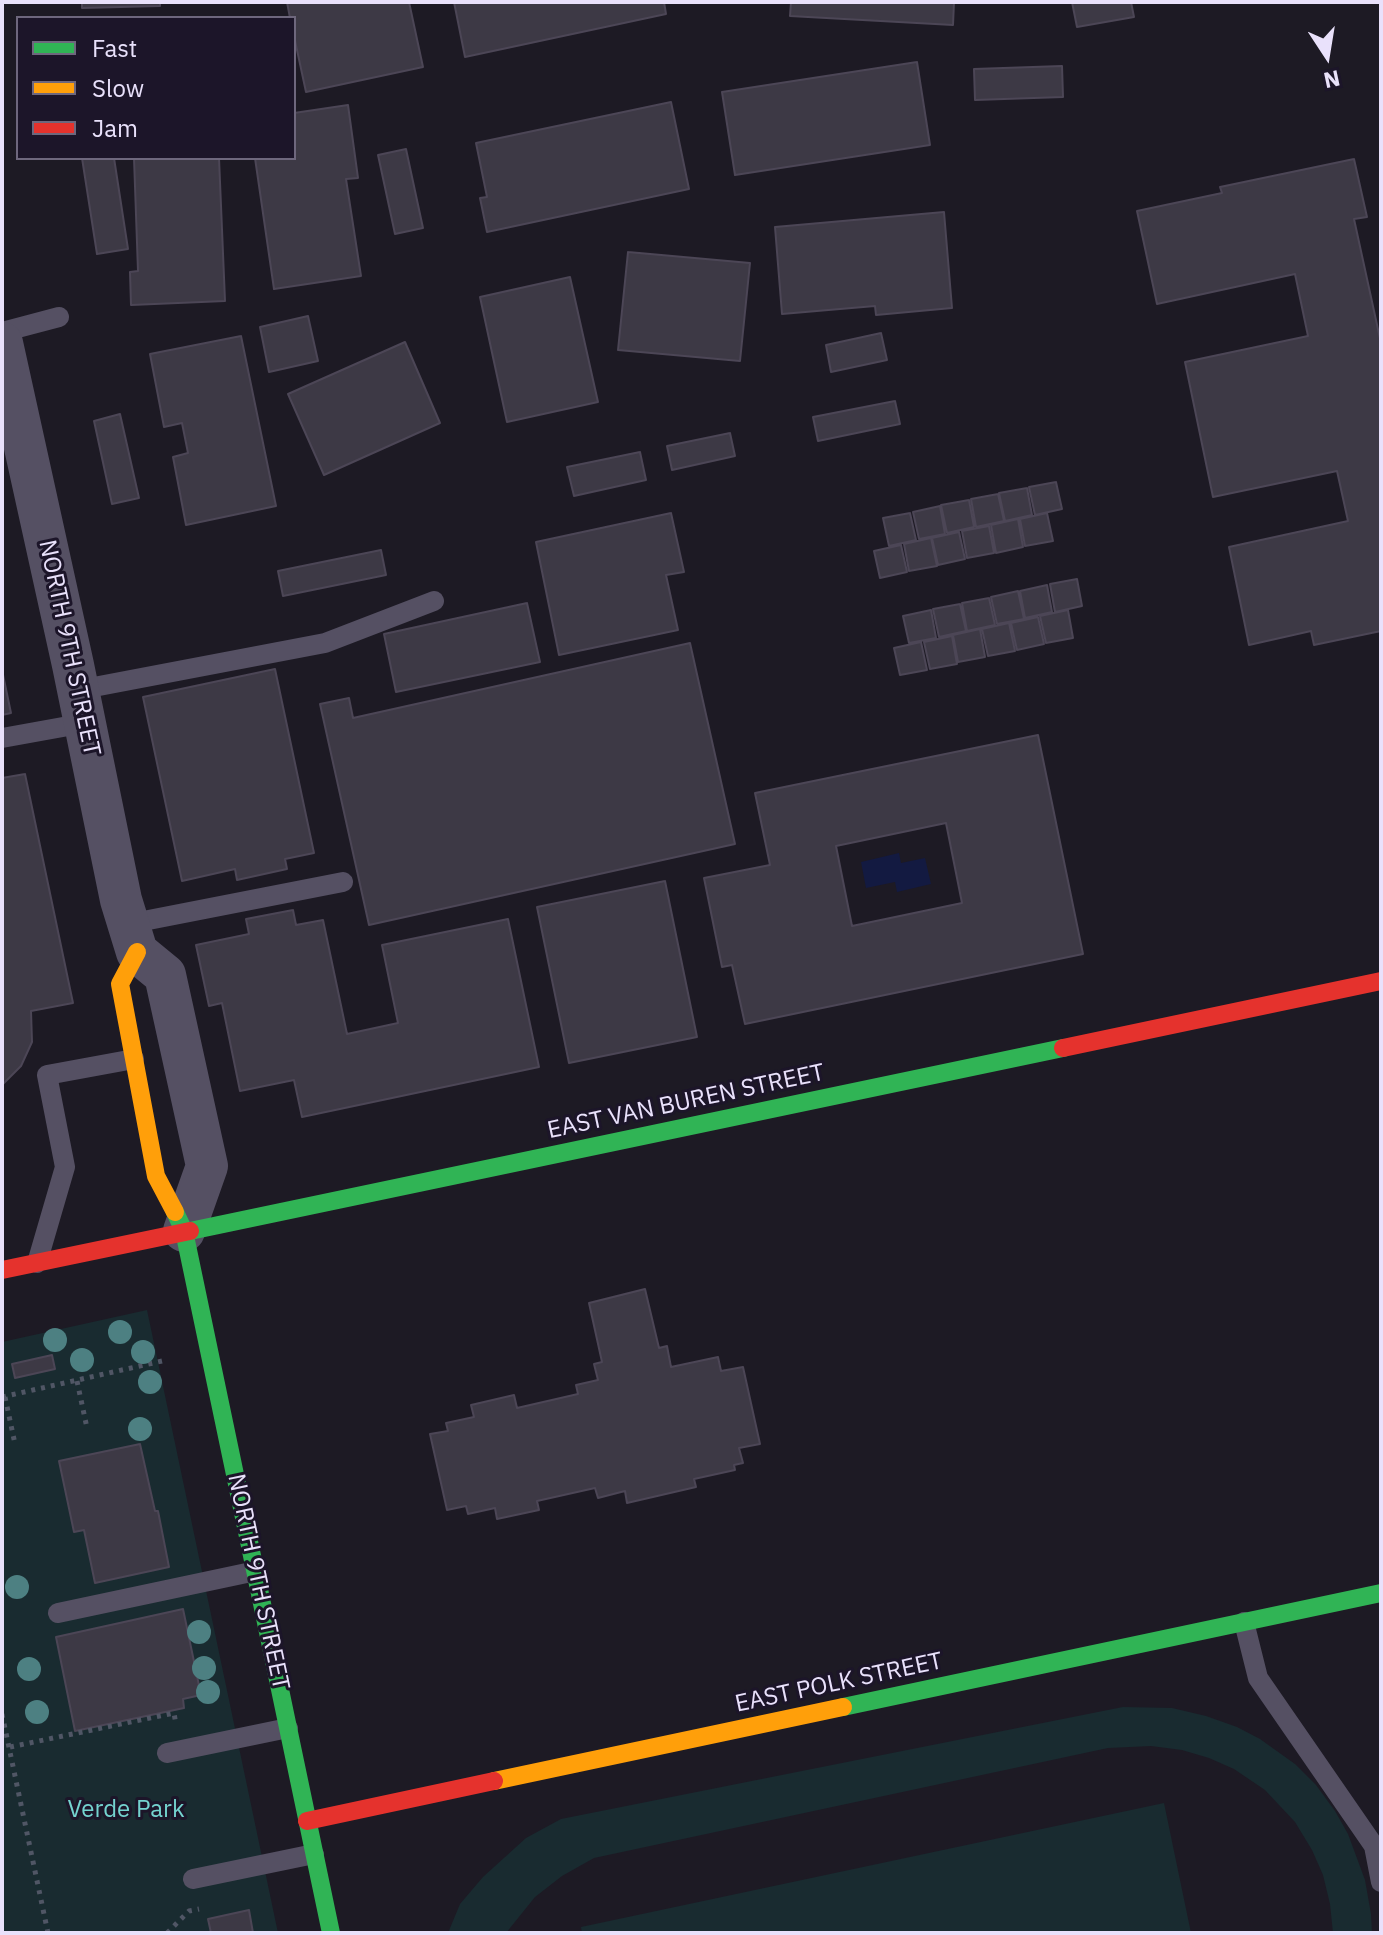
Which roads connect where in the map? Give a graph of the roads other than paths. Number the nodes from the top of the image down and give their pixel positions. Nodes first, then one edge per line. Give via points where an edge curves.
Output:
1 (59, 317) dead end
2 (2, 332) edge
3 (2, 343) edge
4 (434, 601) dead end
5 (82, 706) junction
6 (2, 738) edge
7 (343, 882) dead end
8 (133, 938) junction
9 (1381, 981) edge
10 (134, 1059) junction
11 (184, 1231) junction
12 (37, 1263) junction
13 (2, 1270) edge
14 (256, 1571) junction
15 (1381, 1593) edge
16 (58, 1613) dead end
17 (1244, 1622) junction
18 (288, 1728) junction
19 (174, 1751) road end
20 (307, 1821) junction
21 (314, 1854) junction
22 (193, 1879) dead end
23 (1381, 1882) edge
24 (331, 1933) edge

1 - 2 lane
3 - 5 street, NORTH 9TH STREET
4 - 5 lane via 325,643
5 - 6 lane
5 - 8 street, NORTH 9TH STREET
7 - 8 lane
8 - 10 street, NORTH 9TH STREET via 120,984
8 - 11 street via 165,975 207,1166
9 - 11 street, EAST VAN BUREN STREET
10 - 11 street, NORTH 9TH STREET via 156,1176
10 - 12 lane via 47,1075 65,1167
11 - 12 street, EAST VAN BUREN STREET
11 - 14 street, NORTH 9TH STREET
12 - 13 street, EAST VAN BUREN STREET
14 - 16 lane
14 - 18 street, NORTH 9TH STREET
15 - 17 street, EAST POLK STREET
17 - 20 street, EAST POLK STREET
17 - 23 lane via 1258,1678 1374,1846
18 - 19 lane
18 - 20 street, NORTH 9TH STREET
20 - 21 street, NORTH 9TH STREET
21 - 22 lane
21 - 24 street, NORTH 9TH STREET

